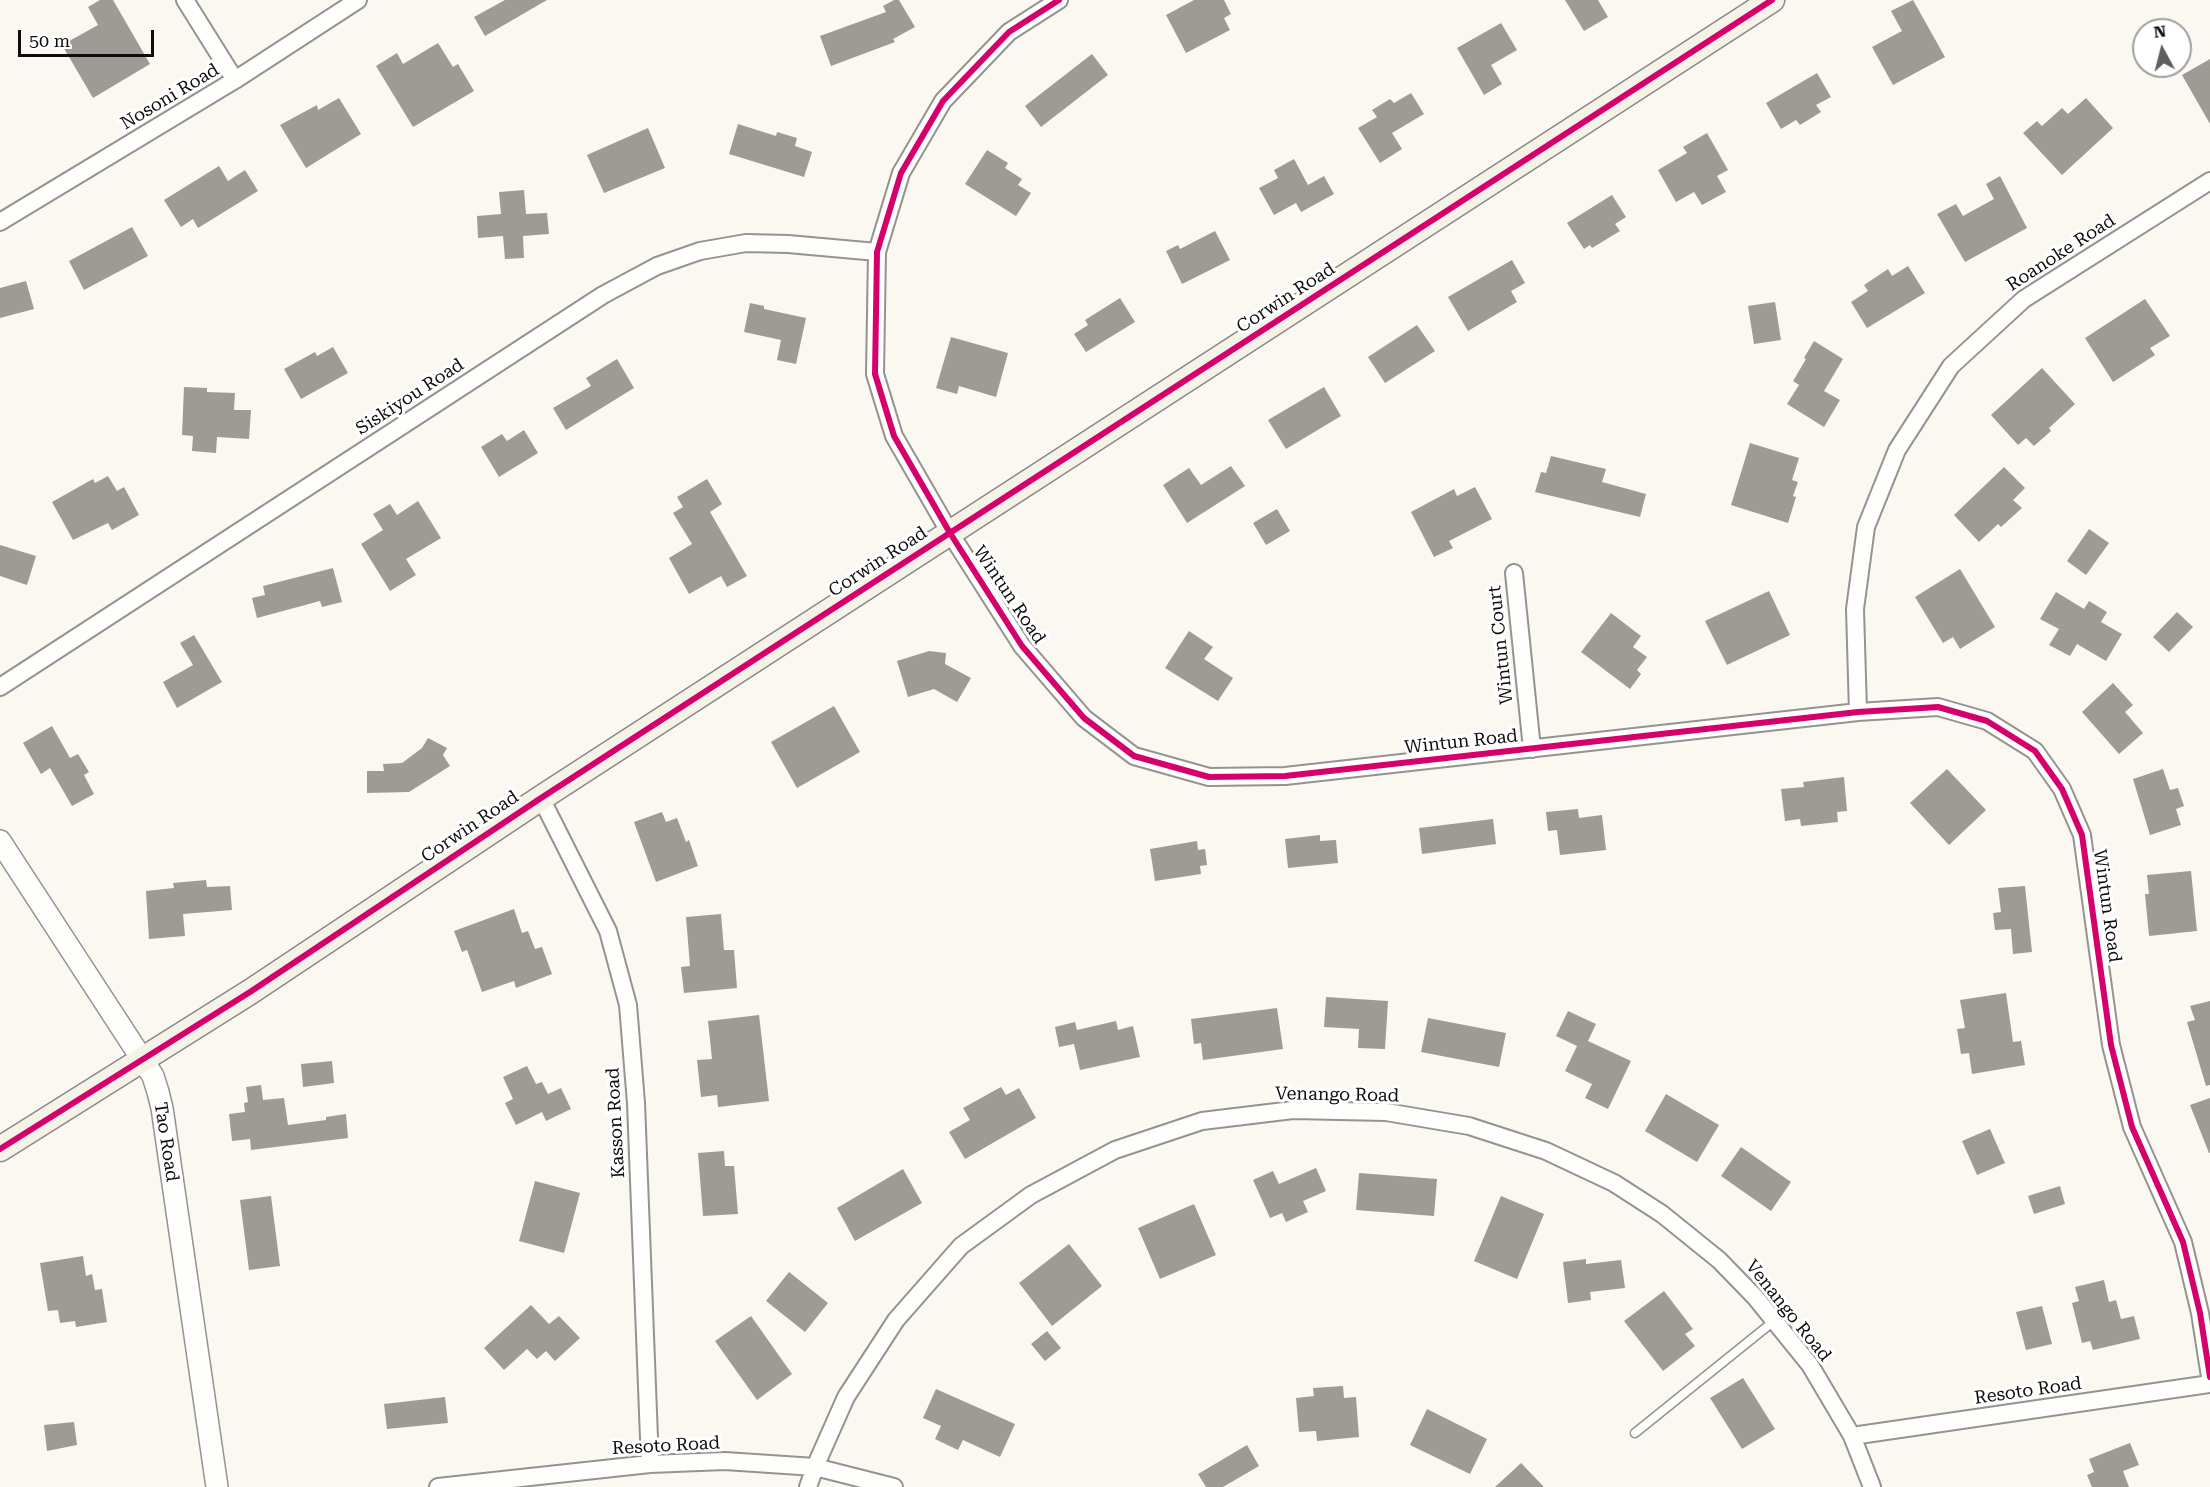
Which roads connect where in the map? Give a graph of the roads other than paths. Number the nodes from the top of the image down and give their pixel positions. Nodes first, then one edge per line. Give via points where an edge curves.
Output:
1 (185, 0) edge
2 (358, 0) edge
3 (1059, 0) edge
4 (1772, 0) edge
5 (235, 80) junction
6 (2210, 181) edge
7 (0, 222) edge
8 (877, 252) junction
9 (950, 533) junction
10 (1514, 573) dead end
11 (0, 687) edge
12 (1858, 712) junction
13 (1532, 749) junction
14 (541, 798) junction
15 (0, 840) edge
16 (142, 1061) junction
17 (0, 1149) edge
18 (1774, 1321) junction
19 (2210, 1377) edge
20 (2210, 1384) edge
21 (1635, 1433) dead end
22 (1852, 1436) junction
23 (650, 1464) junction
24 (815, 1467) junction
25 (217, 1487) edge
26 (438, 1487) edge
27 (808, 1487) edge
28 (894, 1487) edge
29 (1872, 1487) edge

1 - 5 street
2 - 5 street, Nosoni Road
3 - 8 street, Wintun Road via 1009,32 943,101 901,174
4 - 9 main road, Corwin Road
5 - 7 street, Nosoni Road
6 - 12 street, Roanoke Road via 2024,299 1951,366 1897,450 1866,527 1855,609
8 - 9 street, Wintun Road via 875,374 894,436
8 - 11 street, Siskiyou Road via 746,243 700,251 657,266 603,295
9 - 13 street, Wintun Road via 1022,646 1084,718 1134,756 1209,777 1285,776
9 - 14 main road, Corwin Road
10 - 13 street, Wintun Court
12 - 13 street, Wintun Road
12 - 19 street, Wintun Road via 1938,707 1987,721 2035,751 2062,789 2082,835 2114,1055 2132,1127 2183,1242
14 - 16 main road, Corwin Road
14 - 23 street, Kasson Road via 608,931 628,1005 636,1103
15 - 16 street, Tao Road
16 - 17 main road, Corwin Road
16 - 25 street, Tao Road via 153,1076 162,1108
18 - 21 lane
18 - 22 street, Venango Road via 1810,1365
18 - 24 street, Venango Road via 1719,1260 1662,1214 1614,1183 1546,1150 1468,1126 1386,1112 1293,1110 1202,1121 1115,1150 1031,1195 961,1246 896,1320 846,1397
20 - 22 street, Resoto Road
22 - 29 street, Venango Road
23 - 24 street, Resoto Road via 725,1461
23 - 26 street, Resoto Road
24 - 27 street, Venango Road
24 - 28 street, Resoto Road

